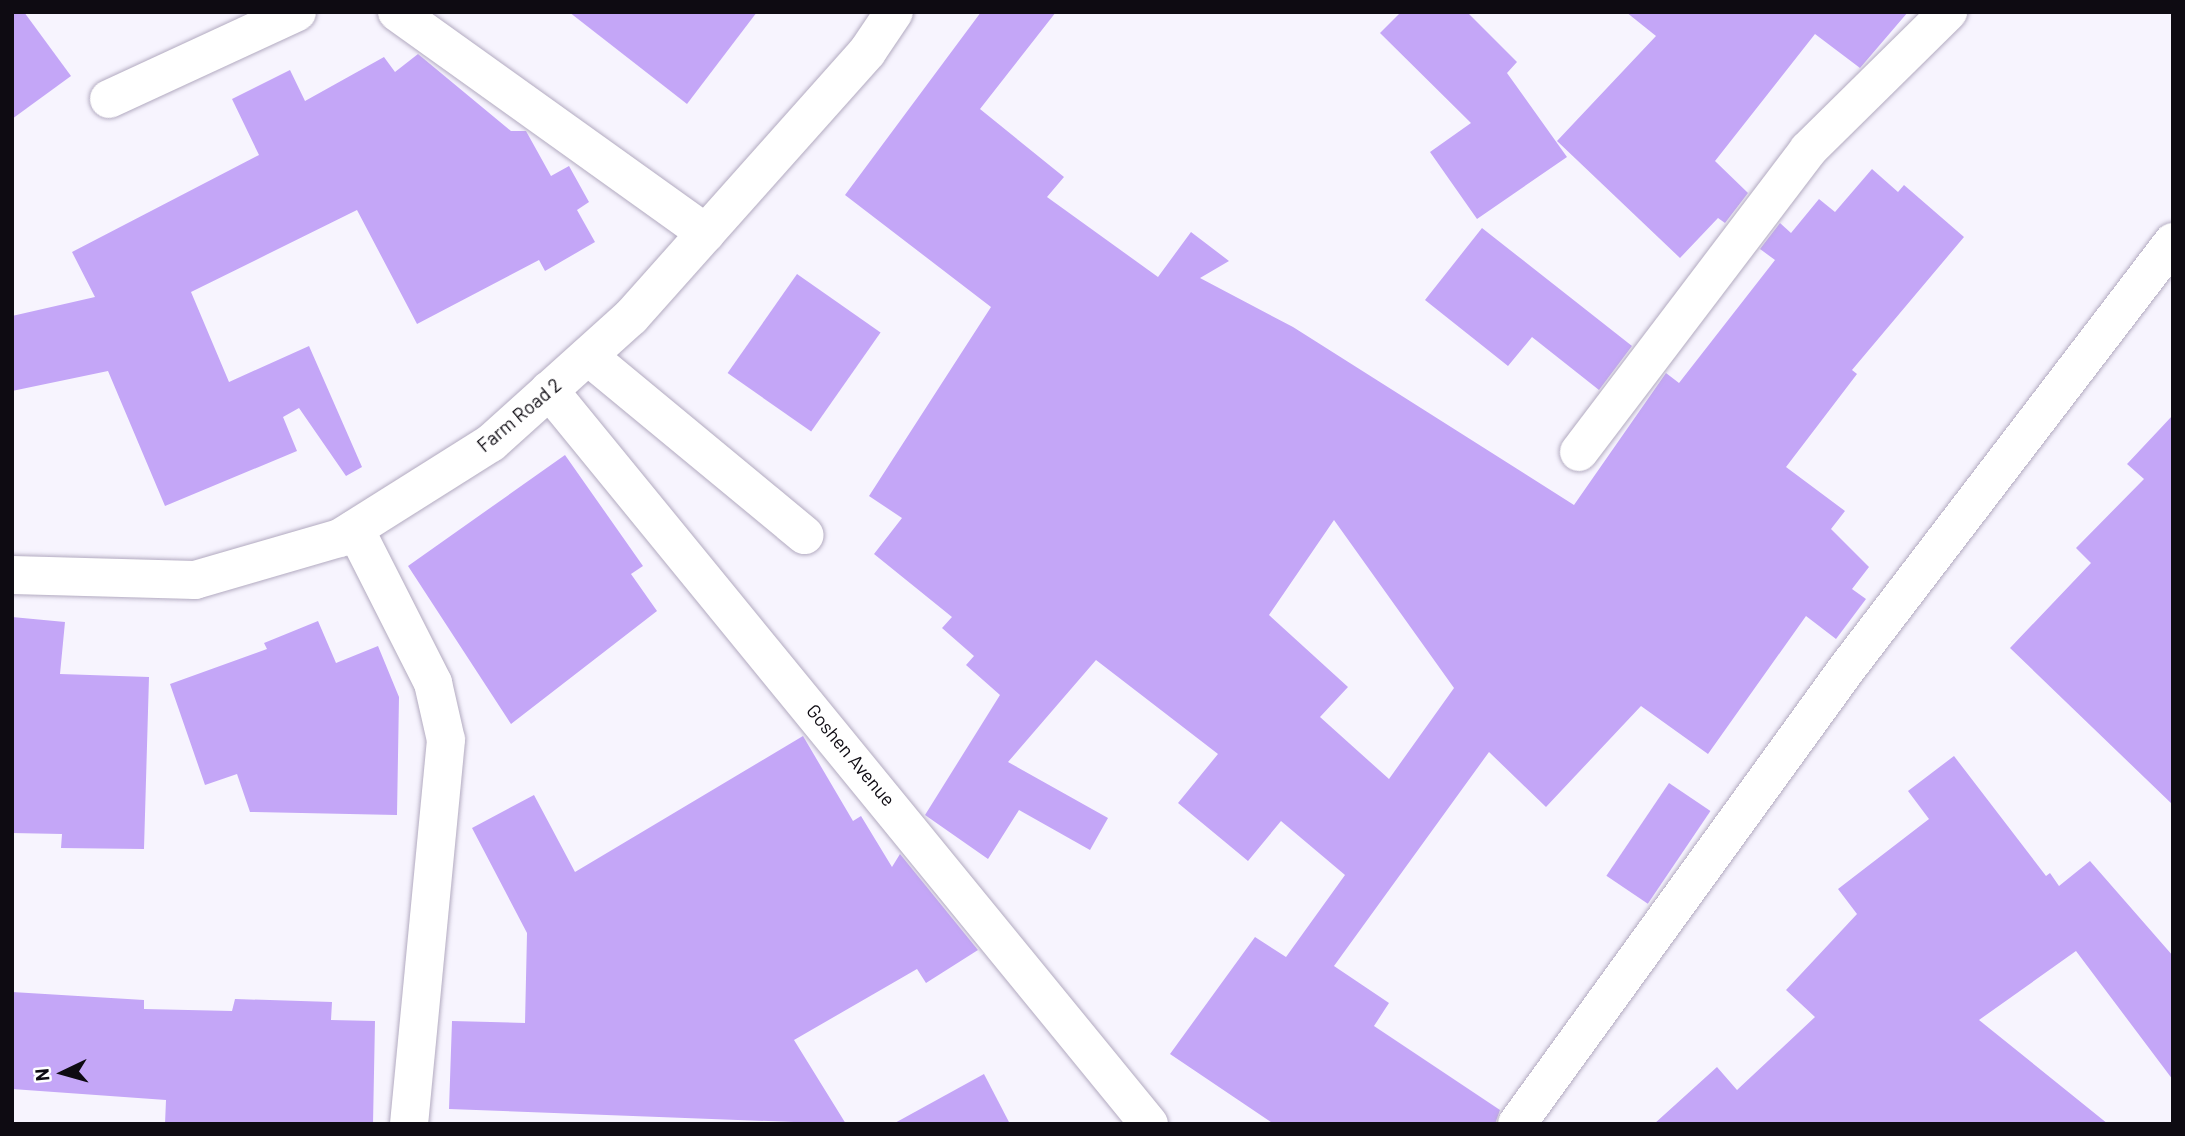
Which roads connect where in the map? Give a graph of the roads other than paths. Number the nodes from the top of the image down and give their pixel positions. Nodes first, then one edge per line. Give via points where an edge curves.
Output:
1 (297, 12) edge
2 (397, 12) edge
3 (894, 12) edge
4 (1948, 12) edge
5 (109, 99) dead end
6 (706, 233) junction
7 (2173, 242) edge
8 (588, 356) junction
9 (550, 390) junction
10 (1579, 452) dead end
11 (355, 529) junction
12 (804, 535) dead end
13 (12, 575) edge
14 (409, 1124) edge
15 (1149, 1124) edge
16 (1517, 1124) edge

1 - 5 street
2 - 6 street
3 - 6 street, Farm Road 2 via 867,52
4 - 10 street via 1808,150
6 - 8 street, Farm Road 2
7 - 16 street via 1845,671
8 - 9 street, Farm Road 2
8 - 12 street
9 - 11 street, Farm Road 2 via 491,443
9 - 15 street, Goshen Avenue
11 - 13 street, Farm Road 2 via 195,580
11 - 14 street via 433,684 446,740

